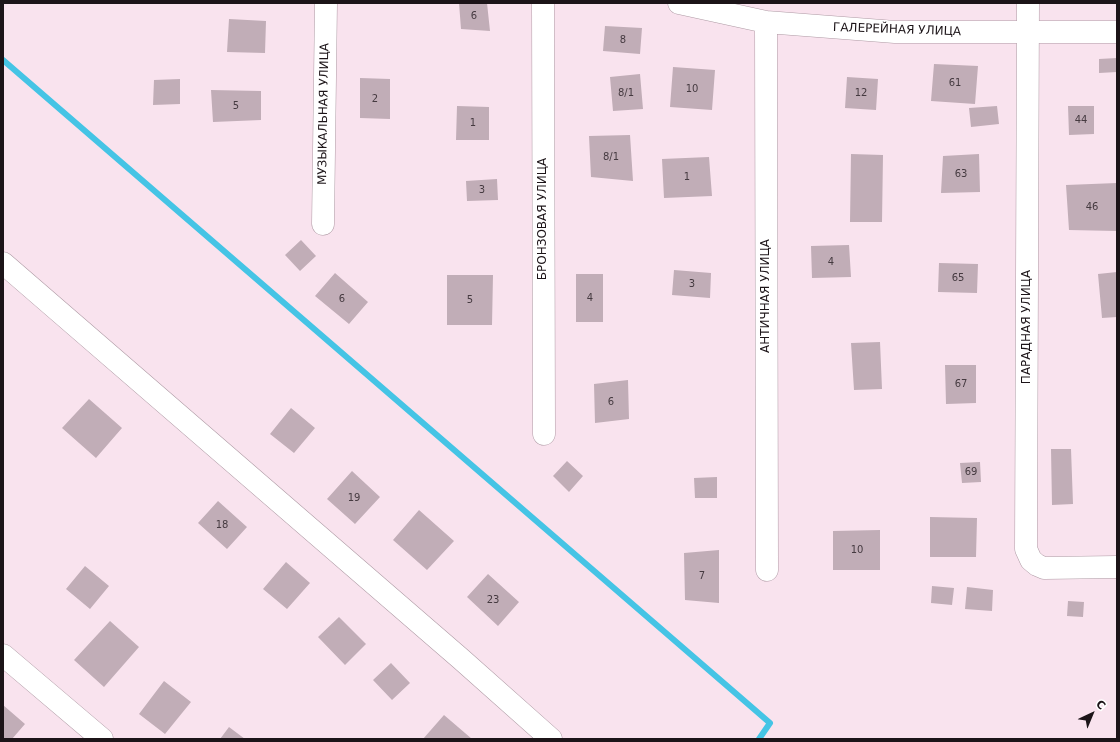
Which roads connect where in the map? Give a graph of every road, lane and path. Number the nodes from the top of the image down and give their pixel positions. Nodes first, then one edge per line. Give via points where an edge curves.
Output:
1 (326, 3) edge
2 (543, 3) edge
3 (679, 3) edge
4 (1028, 3) edge
5 (766, 22) junction
6 (1117, 32) edge
7 (1028, 33) junction
8 (323, 224) dead end
9 (3, 263) edge
10 (544, 434) dead end
11 (1117, 567) edge
12 (767, 570) dead end
13 (3, 655) edge
14 (102, 739) edge
15 (551, 739) edge

1 - 8 street, МУЗЫКАЛЬНАЯ УЛИЦА
2 - 10 street, БРОНЗОВАЯ УЛИЦА
3 - 5 street, ГАЛЕРЕЙНАЯ УЛИЦА
4 - 7 street, ПАРАДНАЯ УЛИЦА
5 - 7 street, ГАЛЕРЕЙНАЯ УЛИЦА via 895,32
5 - 12 street, АНТИЧНАЯ УЛИЦА
6 - 7 street, ГАЛЕРЕЙНАЯ УЛИЦА
7 - 11 street, ПАРАДНАЯ УЛИЦА via 1026,549 1030,560 1044,568
9 - 15 street
13 - 14 street

